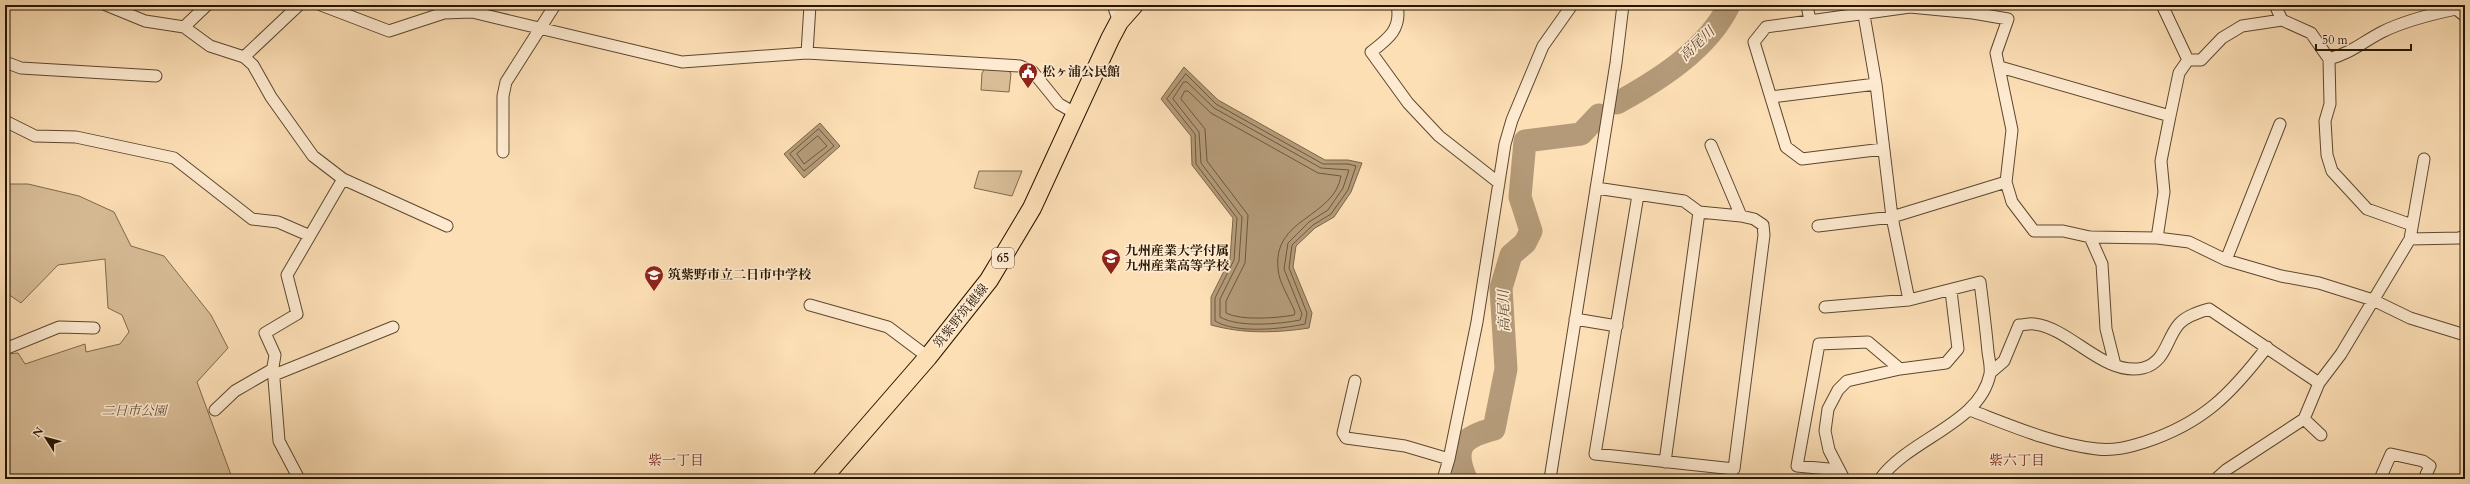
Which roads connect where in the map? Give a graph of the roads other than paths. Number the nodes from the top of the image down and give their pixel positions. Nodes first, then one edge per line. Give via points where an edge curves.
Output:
1 (106, 5) edge
2 (207, 5) edge
3 (299, 5) edge
4 (321, 5) edge
5 (555, 5) edge
6 (810, 5) edge
7 (1113, 5) edge
8 (1134, 5) edge
9 (1397, 5) edge
10 (1572, 5) edge
11 (1623, 5) edge
12 (1807, 5) edge
13 (2162, 5) edge
14 (2275, 5) edge
15 (2433, 9) edge
16 (1864, 15) junction
17 (2465, 16) edge
18 (2282, 20) junction
19 (1810, 21) junction
20 (1119, 22) junction
21 (184, 27) junction
22 (542, 27) junction
23 (807, 53) junction
24 (244, 57) junction
25 (2329, 58) junction
26 (2188, 60) junction
27 (5, 62) edge
28 (2000, 67) junction
29 (156, 76) dead end
30 (1876, 84) junction
31 (1771, 97) junction
32 (1075, 113) junction
33 (2170, 116) junction
34 (5, 121) edge
35 (2280, 124) dead end
36 (1711, 145) dead end
37 (1883, 149) junction
38 (504, 152) dead end
39 (2424, 159) dead end
40 (343, 179) junction
41 (2006, 182) junction
42 (1499, 183) junction
43 (1596, 188) junction
44 (1638, 195) junction
45 (1699, 212) junction
46 (1741, 216) junction
47 (1892, 217) junction
48 (2412, 225) junction
49 (447, 226) dead end
50 (1818, 226) dead end
51 (308, 235) junction
52 (2465, 236) edge
53 (2090, 237) junction
54 (2157, 238) junction
55 (2410, 239) junction
56 (2226, 260) junction
57 (1951, 291) junction
58 (1910, 300) junction
59 (2373, 300) junction
60 (810, 305) dead end
61 (1825, 307) dead end
62 (1575, 319) junction
63 (1617, 326) junction
64 (392, 327) dead end
65 (94, 328) dead end
66 (2465, 335) edge
67 (2267, 347) junction
68 (5, 350) edge
69 (928, 357) junction
70 (2115, 365) junction
71 (1900, 369) junction
72 (274, 372) junction
73 (1990, 373) junction
74 (1355, 381) dead end
75 (2319, 383) junction
76 (215, 410) dead end
77 (1970, 410) junction
78 (2304, 419) junction
79 (2321, 435) dead end
80 (1449, 459) junction
81 (1665, 462) junction
82 (1842, 475) edge
83 (299, 479) edge
84 (822, 479) edge
85 (1443, 479) edge
86 (1550, 479) edge
87 (1880, 479) edge
88 (2216, 479) edge
89 (2380, 479) edge
90 (2424, 479) edge

1 - 21 street via 145,21
2 - 21 street
3 - 24 street
4 - 22 street via 389,31 444,13 464,11
5 - 22 street
6 - 23 street
7 - 20 street
8 - 20 main road, 筑紫野筑穂線 / 65
9 - 42 street via 1399,22 1392,36 1371,52 1408,103 1439,136
10 - 42 street via 1543,46 1512,120
11 - 43 street
12 - 19 street
13 - 26 street
14 - 18 street
15 - 17 street via 2456,9
15 - 25 street via 2382,32 2350,52
16 - 19 street
16 - 28 street via 1910,7 2008,19 1996,53
16 - 30 street
18 - 25 street via 2311,33
18 - 26 street via 2242,26 2222,38 2201,60
19 - 31 street via 1766,27 1754,42
20 - 32 main road, 筑紫野筑穂線 / 65
21 - 24 street via 210,46
22 - 23 street via 682,62
22 - 38 street via 506,82 503,96
23 - 32 street via 1020,66 1033,72 1059,104
24 - 40 street via 253,65 271,97 313,156
25 - 48 street via 2330,104 2325,121 2327,155 2332,171 2367,209
26 - 33 street via 2180,73
27 - 29 street via 21,68
28 - 33 street
28 - 41 street via 2002,92 2012,130
30 - 31 street
30 - 37 street
31 - 37 street via 1786,146 1802,159
32 - 69 main road, 筑紫野筑穂線 / 65 via 1032,208 1013,241 989,280
33 - 54 street via 2161,161 2164,192
34 - 51 street via 35,136 76,137 174,158 252,219 278,222
35 - 56 street
36 - 46 street
37 - 47 street
39 - 48 street
40 - 49 street
40 - 51 street
41 - 47 street
41 - 53 street via 2012,202 2034,232 2063,231
42 - 80 street via 1477,322
43 - 44 street
43 - 62 street
44 - 45 street via 1684,201
44 - 63 street
45 - 46 street
45 - 81 street
46 - 81 street via 1754,219 1763,225 1764,235 1734,469
47 - 50 street
47 - 58 street
48 - 55 street
51 - 72 street via 287,275 297,314 265,333 275,355
52 - 55 street
53 - 54 street
53 - 70 street via 2102,264 2106,329
54 - 56 street via 2189,242
55 - 59 street
56 - 59 street via 2281,276 2319,283
57 - 58 street
57 - 71 street via 1958,349 1946,363
57 - 73 street via 1980,282
58 - 61 street
59 - 66 street via 2410,318
59 - 75 street via 2341,354
60 - 69 street via 888,327
62 - 63 street
62 - 86 street
63 - 81 street via 1595,454
64 - 72 street
65 - 68 street via 59,327
67 - 70 street via 2208,309 2192,315 2179,324 2162,356 2145,367 2129,369
67 - 75 street
67 - 77 street via 2238,384 2210,410 2161,436 2120,449 2098,449 2056,442
69 - 84 main road, 筑紫野筑穂線 / 65
70 - 73 street via 2051,330 2034,324 2019,326 2004,361
71 - 82 street via 1847,381 1835,395 1828,409 1825,431 1829,450
71 - 82 street via 1868,342 1819,344 1797,466
72 - 76 street via 235,391
72 - 83 street via 279,441
73 - 77 street via 1980,399
74 - 80 street via 1343,433 1346,438 1405,446
75 - 78 street
77 - 87 street via 1889,467
78 - 79 street
78 - 88 street
80 - 85 street
89 - 90 street via 2392,454 2423,461 2430,466

